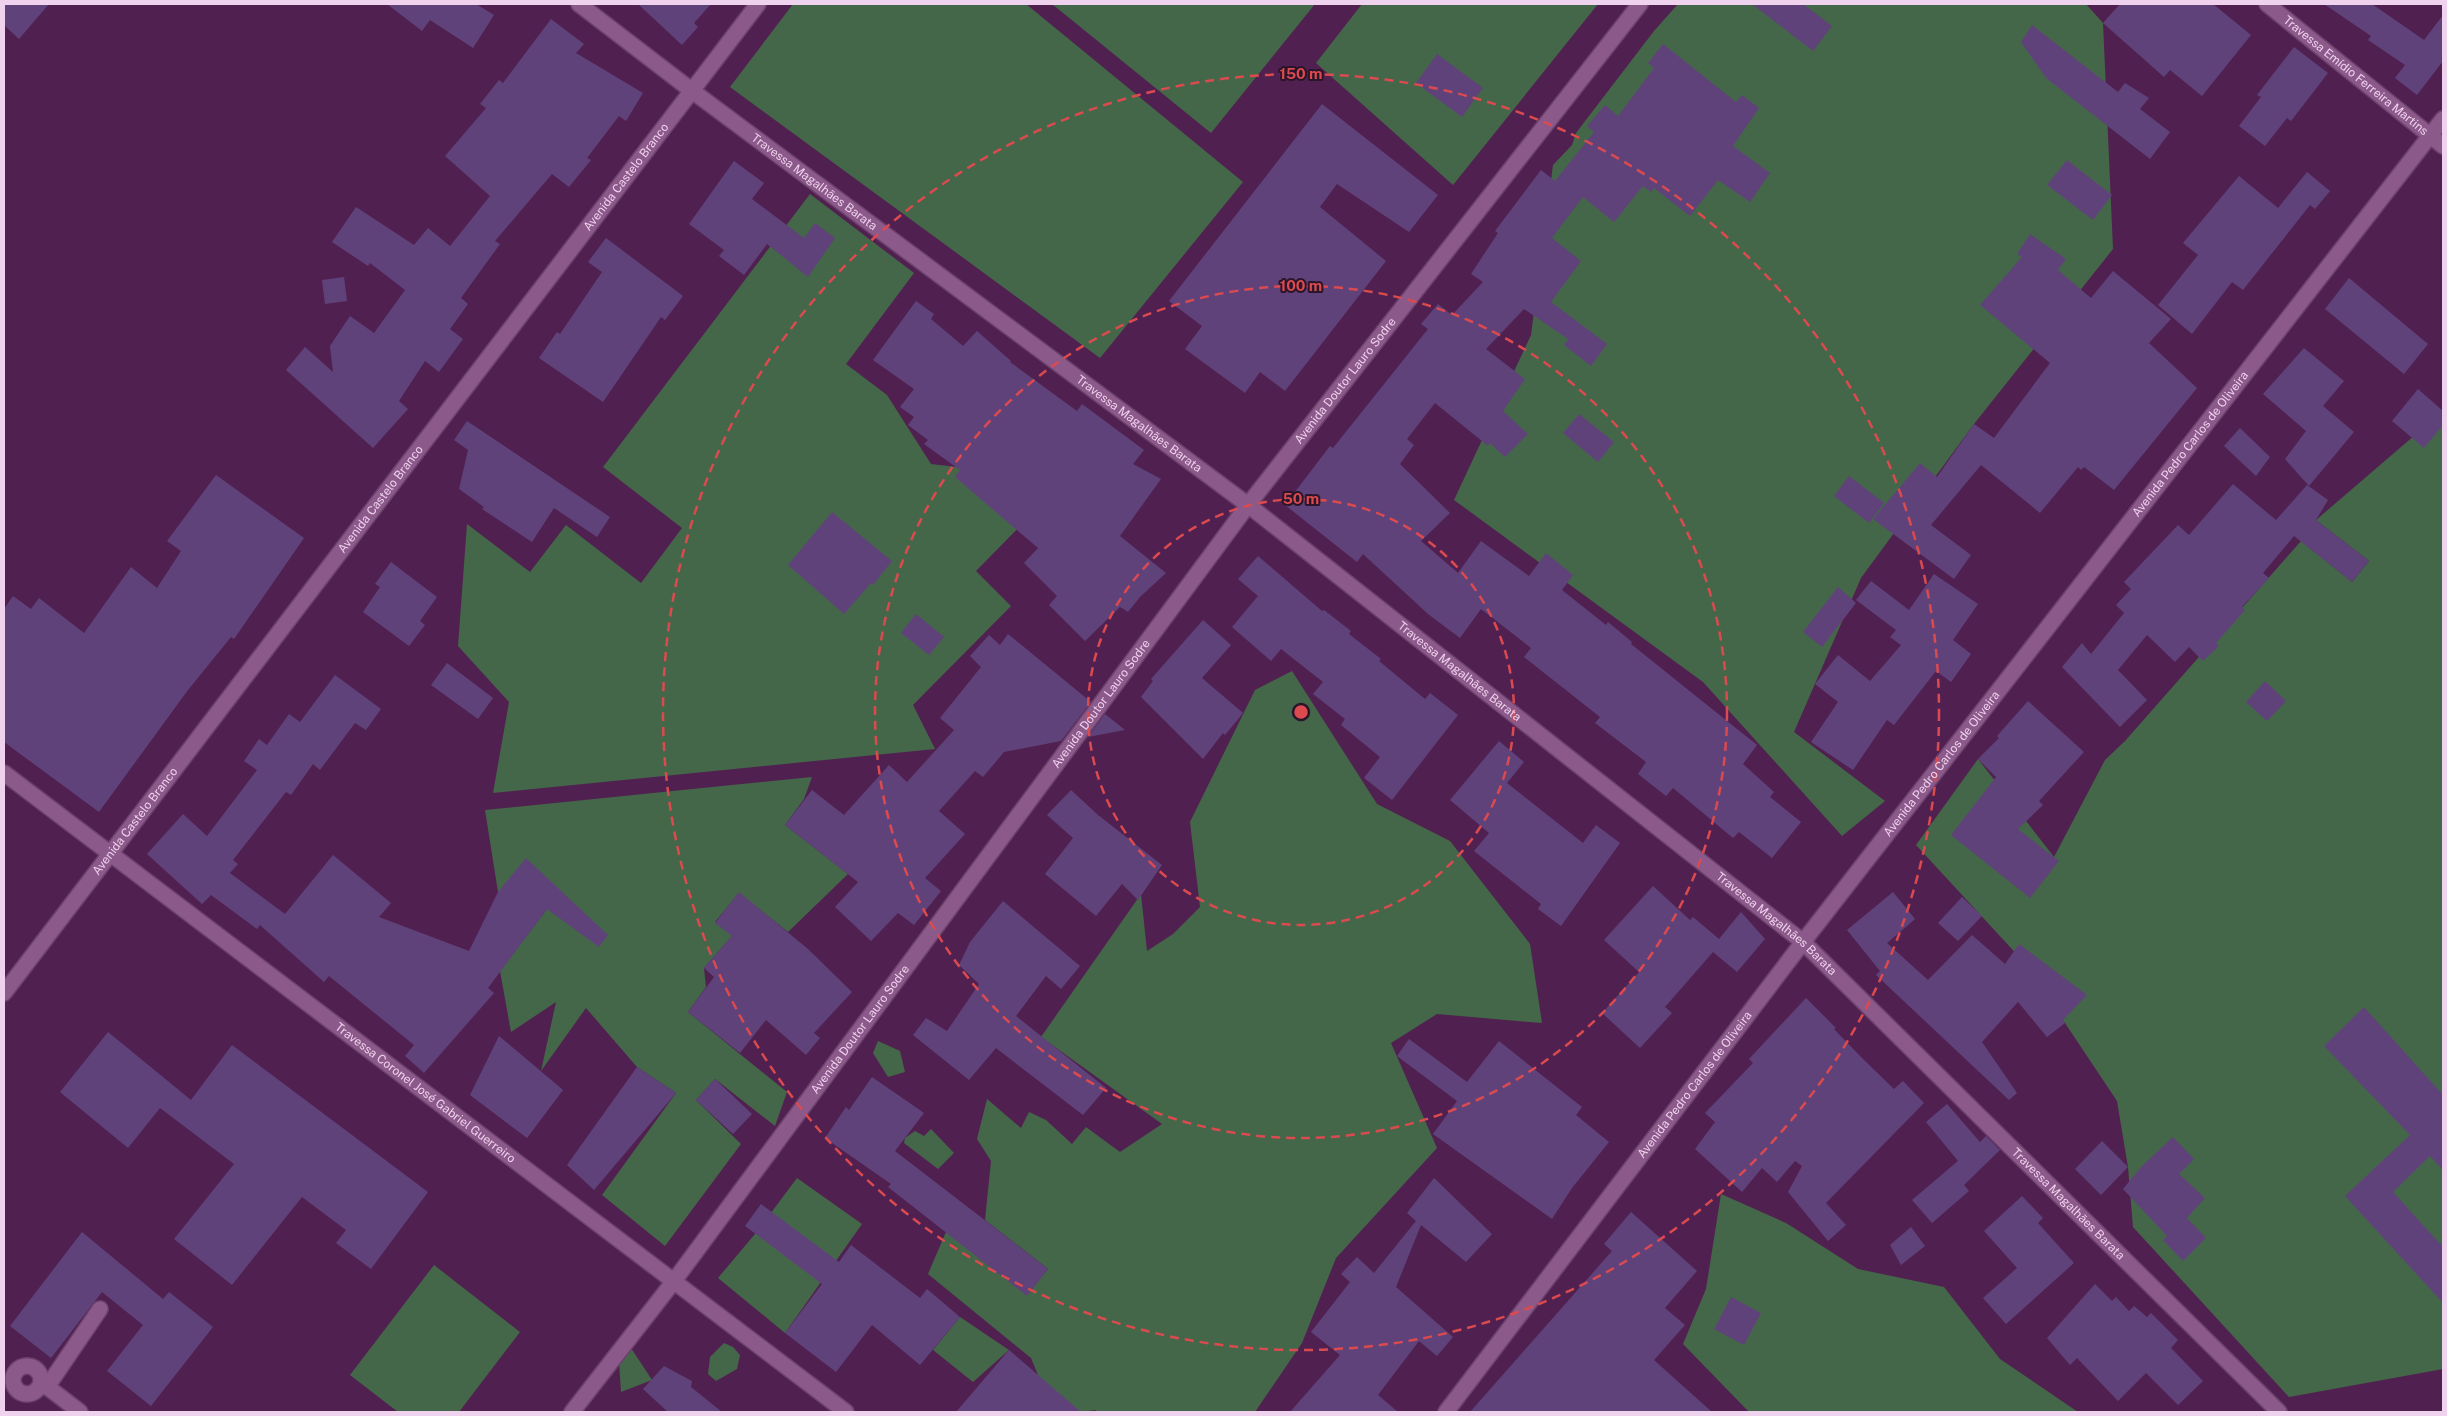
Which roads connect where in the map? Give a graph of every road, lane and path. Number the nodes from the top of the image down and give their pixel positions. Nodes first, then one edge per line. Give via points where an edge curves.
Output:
1 (579, 4) edge
2 (758, 4) edge
3 (1640, 4) edge
4 (2267, 4) edge
5 (691, 90) junction
6 (2443, 119) edge
7 (2431, 135) junction
8 (2443, 146) edge
9 (1248, 505) junction
10 (4, 773) edge
11 (110, 853) junction
12 (1803, 942) junction
13 (4, 993) edge
14 (674, 1281) junction
15 (100, 1309) dead end
16 (80, 1412) edge
17 (572, 1412) edge
18 (846, 1412) edge
19 (1446, 1412) edge
20 (2279, 1412) edge

1 - 5 street, Travessa Magalhães Barata
2 - 5 street, Avenida Castelo Branco
3 - 9 street, Avenida Doutor Lauro Sodre
4 - 7 street, Travessa Emídio Ferreira Martins
5 - 9 street, Travessa Magalhães Barata
5 - 11 street, Avenida Castelo Branco
6 - 7 street, Avenida Pedro Carlos de Oliveira
7 - 8 street, Travessa Emídio Ferreira Martins
7 - 12 street, Avenida Pedro Carlos de Oliveira
9 - 12 street, Travessa Magalhães Barata
9 - 14 street, Avenida Doutor Lauro Sodre
10 - 11 street, Travessa Coronel José Gabriel Guerreiro
11 - 13 street, Avenida Castelo Branco
11 - 14 street, Travessa Coronel José Gabriel Guerreiro
12 - 19 street, Avenida Pedro Carlos de Oliveira
12 - 20 street, Travessa Magalhães Barata
14 - 17 street, Avenida Doutor Lauro Sodre
14 - 18 street, Travessa Coronel José Gabriel Guerreiro
15 - 16 street via 44,1385

